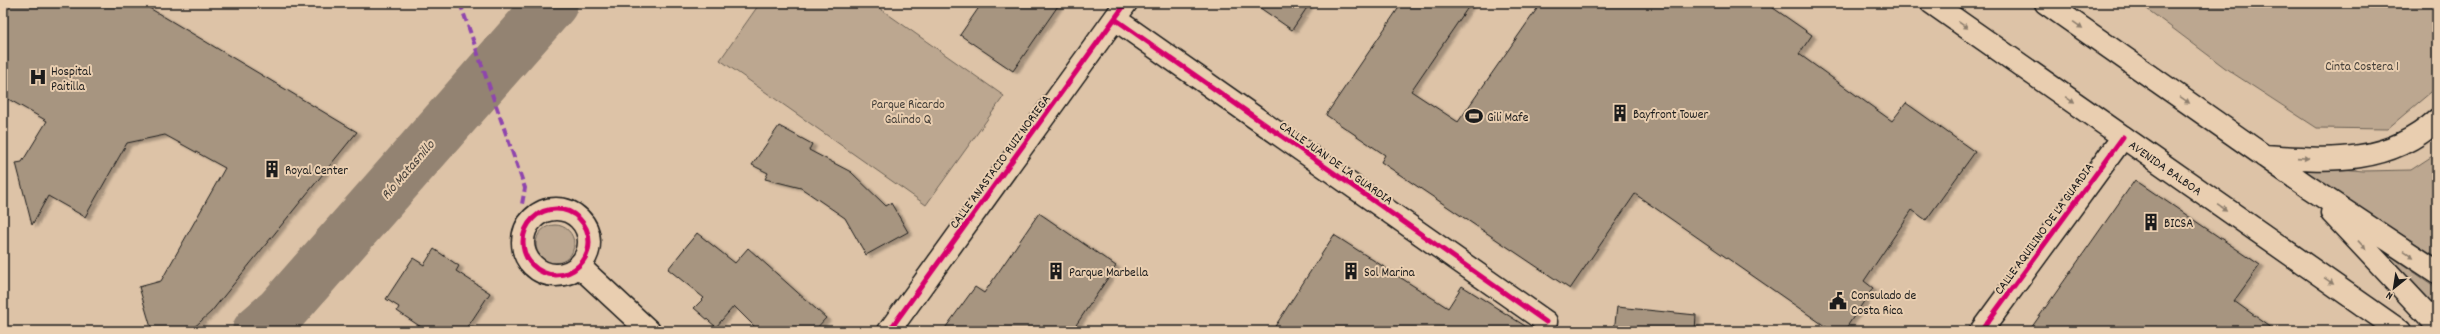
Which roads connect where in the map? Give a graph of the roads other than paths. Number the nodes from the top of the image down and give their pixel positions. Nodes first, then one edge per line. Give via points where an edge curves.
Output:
1 (1932, 3) edge
2 (2046, 3) edge
3 (1121, 11) edge
4 (2437, 120) edge
5 (2123, 138) junction
6 (2264, 156) junction
7 (2307, 186) junction
8 (579, 266) dead end
9 (2437, 272) edge
10 (1546, 322) dead end
11 (2437, 325) edge
12 (650, 331) edge
13 (889, 331) edge
14 (1981, 331) edge
15 (2400, 331) edge

1 -> 5 main road, AVENIDA BALBOA
2 -> 6 main road
3 - 10 main road, CALLE JUAN DE LA GUARDIA
3 - 13 main road, CALLE ANASTACIO RUIZ NORIEGA
6 -> 4 main road via 2322,160 2375,154 2411,140
5 - 14 main road, CALLE AQUILINO DE LA GUARDIA
5 -> 15 main road, AVENIDA BALBOA
6 - 7 main road
7 -> 9 main road
7 -> 11 main road
8 - 12 main road

